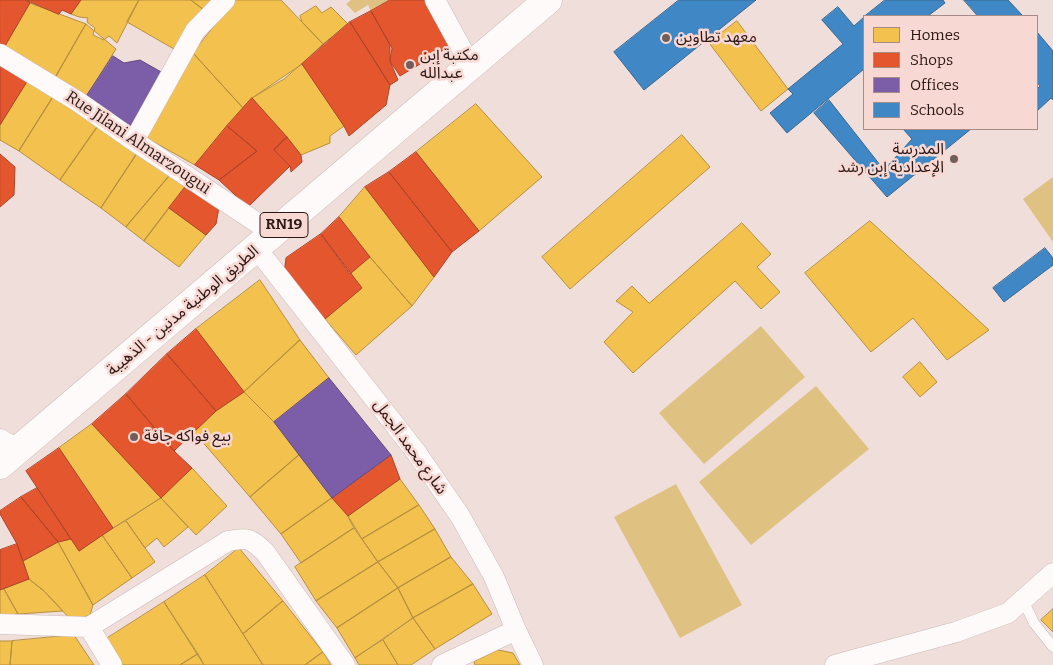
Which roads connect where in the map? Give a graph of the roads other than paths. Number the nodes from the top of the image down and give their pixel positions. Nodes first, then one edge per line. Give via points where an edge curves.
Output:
1 (225, 0) edge
2 (434, 0) edge
3 (536, 7) edge
4 (1, 56) edge
5 (471, 66) junction
6 (134, 141) junction
7 (265, 241) junction
8 (6, 451) edge
9 (1053, 573) edge
10 (1023, 600) junction
11 (0, 624) edge
12 (89, 627) junction
13 (516, 630) junction
14 (1053, 647) edge
15 (112, 665) edge
16 (345, 665) edge
17 (442, 665) edge
18 (534, 665) edge
19 (835, 665) edge

1 - 6 street via 195,31
2 - 5 street
3 - 5 main road, الطريق الوطنية مدنين - الذهيبة / RN19
4 - 6 street, Rue Jilani Almarzougui via 77,101
5 - 7 main road, الطريق الوطنية مدنين - الذهيبة / RN19
6 - 7 street, Rue Jilani Almarzougui
7 - 8 main road, الطريق الوطنية مدنين - الذهيبة / RN19
7 - 13 street, شارع محمد الجمل via 460,516 490,570
9 - 10 street
10 - 14 lane via 1034,623
10 - 19 street via 1008,613 956,632
11 - 12 street
12 - 15 street
12 - 16 street via 228,541 252,539 265,552
13 - 17 street
13 - 18 street, شارع محمد الجمل

